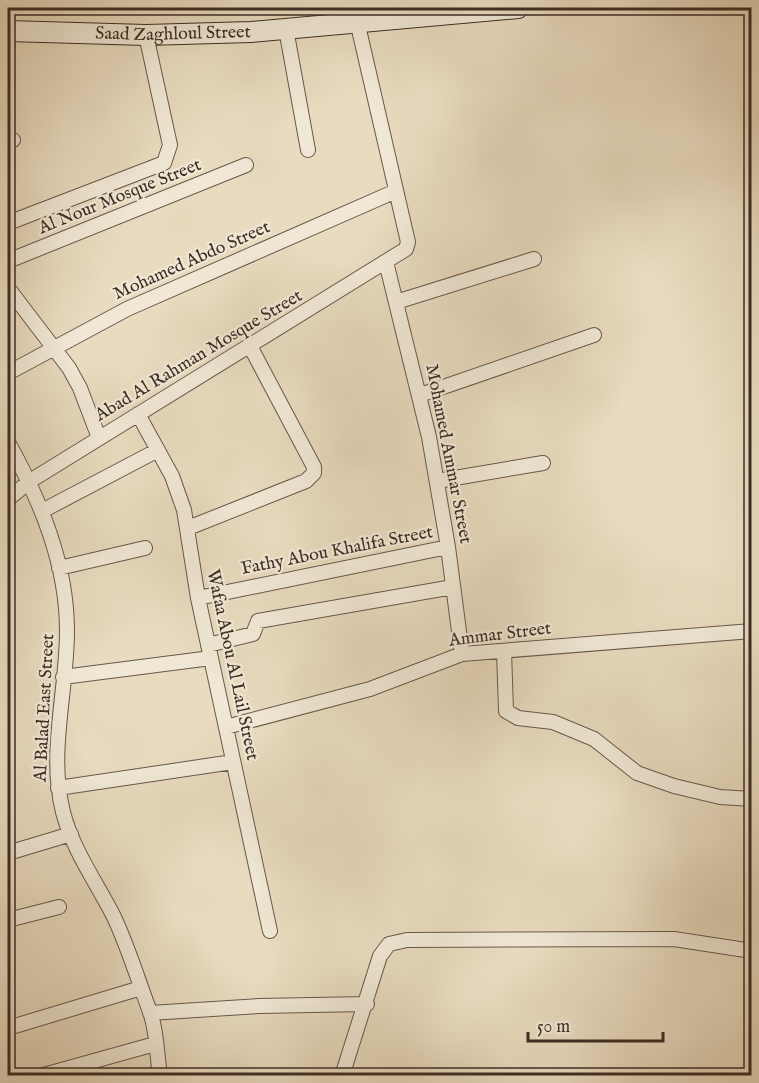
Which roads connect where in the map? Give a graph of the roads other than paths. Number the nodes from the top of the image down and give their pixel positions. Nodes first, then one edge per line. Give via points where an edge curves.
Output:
1 (518, 8) edge
2 (355, 16) edge
3 (286, 29) junction
4 (8, 31) edge
5 (146, 35) junction
6 (308, 150) dead end
7 (246, 165) dead end
8 (396, 191) junction
9 (8, 224) edge
10 (534, 259) dead end
11 (8, 261) edge
12 (387, 262) junction
13 (8, 288) edge
14 (396, 302) junction
15 (594, 334) dead end
16 (250, 346) junction
17 (54, 348) junction
18 (8, 372) edge
19 (420, 395) junction
20 (138, 414) junction
21 (99, 438) junction
22 (8, 442) edge
23 (158, 450) junction
24 (543, 463) dead end
25 (30, 481) junction
26 (437, 482) junction
27 (8, 499) edge
28 (42, 511) junction
29 (188, 528) junction
30 (448, 547) junction
31 (144, 548) dead end
32 (59, 568) junction
33 (453, 586) junction
34 (198, 598) junction
35 (752, 631) edge
36 (209, 651) junction
37 (504, 651) junction
38 (462, 654) junction
39 (63, 677) junction
40 (226, 727) junction
41 (233, 762) junction
42 (58, 788) junction
43 (752, 799) edge
44 (71, 834) junction
45 (8, 853) edge
46 (59, 907) dead end
47 (8, 921) edge
48 (270, 931) dead end
49 (752, 951) edge
50 (141, 988) junction
51 (367, 1004) junction
52 (150, 1013) junction
53 (8, 1028) edge
54 (155, 1044) junction
55 (40, 1076) edge
56 (160, 1076) edge
57 (342, 1076) edge

1 - 2 street, Saad Zaghloul Street
2 - 3 street, Saad Zaghloul Street
2 - 8 street
3 - 5 street, Saad Zaghloul Street
3 - 6 street
4 - 5 street, Saad Zaghloul Street
5 - 9 street via 170,145 168,158 159,167
7 - 11 street, Al Nour Mosque Street
8 - 12 street, Abad Al Rahman Mosque Street via 408,244 405,251
8 - 17 street, Mohamed Abdo Street via 127,309
10 - 14 street
12 - 14 street, Mohamed Ammar Street
12 - 16 street, Abad Al Rahman Mosque Street
13 - 17 street
14 - 19 street, Mohamed Ammar Street
15 - 19 street
16 - 20 street, Abad Al Rahman Mosque Street
16 - 29 street via 314,472 306,481
17 - 18 street, Mohamed Abdo Street
17 - 21 street via 80,388
19 - 26 street, Mohamed Ammar Street
20 - 21 street, Abad Al Rahman Mosque Street
20 - 23 street, Wafaa Abou Al Lail Street
21 - 25 street, Abad Al Rahman Mosque Street
22 - 25 street, Al Balad East Street
23 - 28 street
23 - 29 street, Wafaa Abou Al Lail Street via 175,484
24 - 26 street
25 - 27 street, Abad Al Rahman Mosque Street
25 - 28 street, Al Balad East Street
26 - 30 street, Mohamed Ammar Street
28 - 32 street, Al Balad East Street
29 - 34 street, Wafaa Abou Al Lail Street
30 - 33 street, Mohamed Ammar Street
30 - 34 street, Fathy Abou Khalifa Street
31 - 32 street
32 - 39 street, Al Balad East Street via 67,632
33 - 36 street via 258,621 253,634
33 - 38 street, Mohamed Ammar Street
34 - 36 street, Wafaa Abou Al Lail Street
35 - 37 street, Ammar Street
36 - 39 street
36 - 40 street, Wafaa Abou Al Lail Street
37 - 38 street, Ammar Street
37 - 43 street via 506,711 518,718 553,722 594,739 637,773 674,786
38 - 40 street, Ammar Street via 370,688
39 - 42 street, Al Balad East Street
40 - 41 street, Wafaa Abou Al Lail Street
41 - 42 street
41 - 48 street, Wafaa Abou Al Lail Street
42 - 44 street, Al Balad East Street
44 - 45 street
44 - 50 street, Al Balad East Street via 114,916
46 - 47 street
49 - 51 street via 674,939 407,940 389,944 380,956
50 - 52 street, Al Balad East Street
50 - 53 street
51 - 52 street
51 - 57 street
52 - 54 street, Al Balad East Street
54 - 55 street
54 - 56 street, Al Balad East Street

